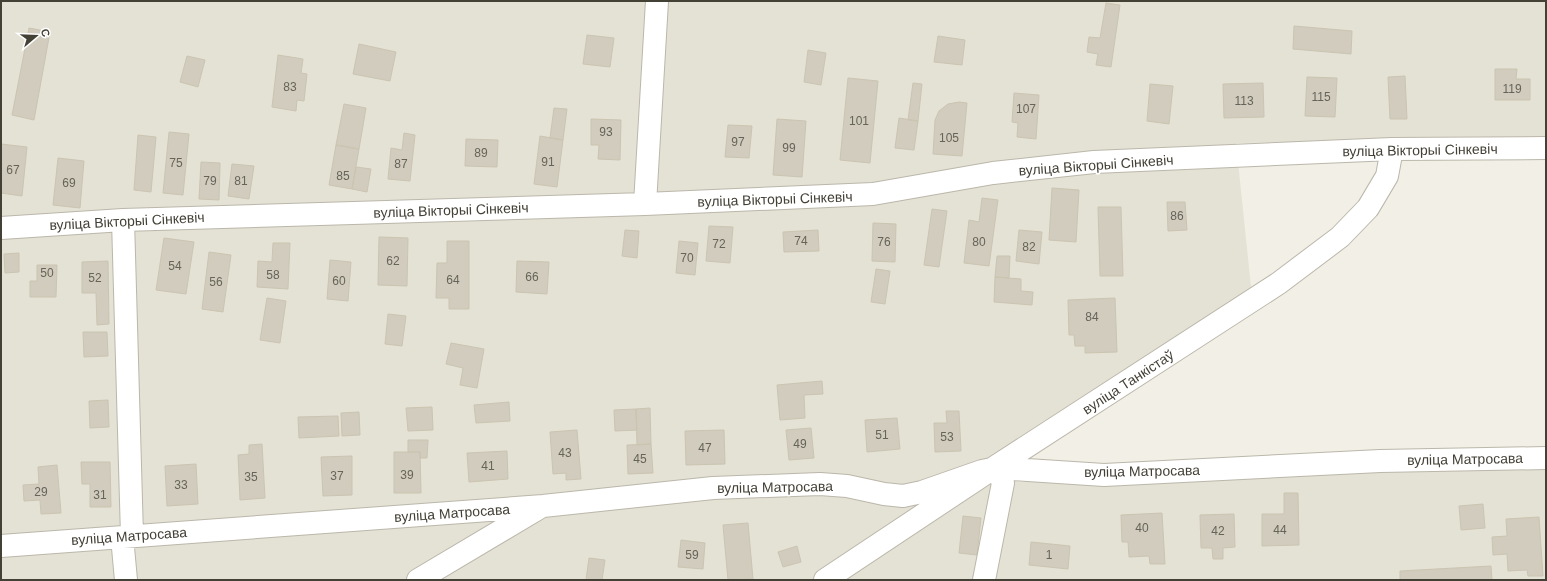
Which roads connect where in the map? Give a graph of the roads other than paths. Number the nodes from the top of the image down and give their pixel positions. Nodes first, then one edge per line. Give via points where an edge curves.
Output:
1 (657, 1) edge
2 (1546, 148) edge
3 (1392, 149) junction
4 (645, 204) junction
5 (123, 220) junction
6 (1, 228) edge
7 (1546, 458) edge
8 (992, 469) junction
9 (543, 506) junction
10 (127, 536) junction
11 (1, 546) edge
12 (126, 580) edge
13 (418, 580) edge
14 (825, 580) edge
15 (984, 580) edge

1 - 4 street
2 - 3 street, вуліца Вікторыі Сінкевіч
3 - 4 street, вуліца Вікторыі Сінкевіч via 1094,162 993,173 873,194
3 - 8 street, вуліца Танкістаў via 1387,176 1372,202 1340,237 1279,283
4 - 5 street, вуліца Вікторыі Сінкевіч
5 - 6 street, вуліца Вікторыі Сінкевіч
5 - 10 street
7 - 8 street, вуліца Матросава via 1380,461 1104,475
8 - 9 street, вуліца Матросава via 903,496 820,484 713,488
8 - 14 street, вуліца Танкістаў
8 - 15 street via 1003,483
9 - 10 street, вуліца Матросава
9 - 13 street
10 - 11 street, вуліца Матросава
10 - 12 street

